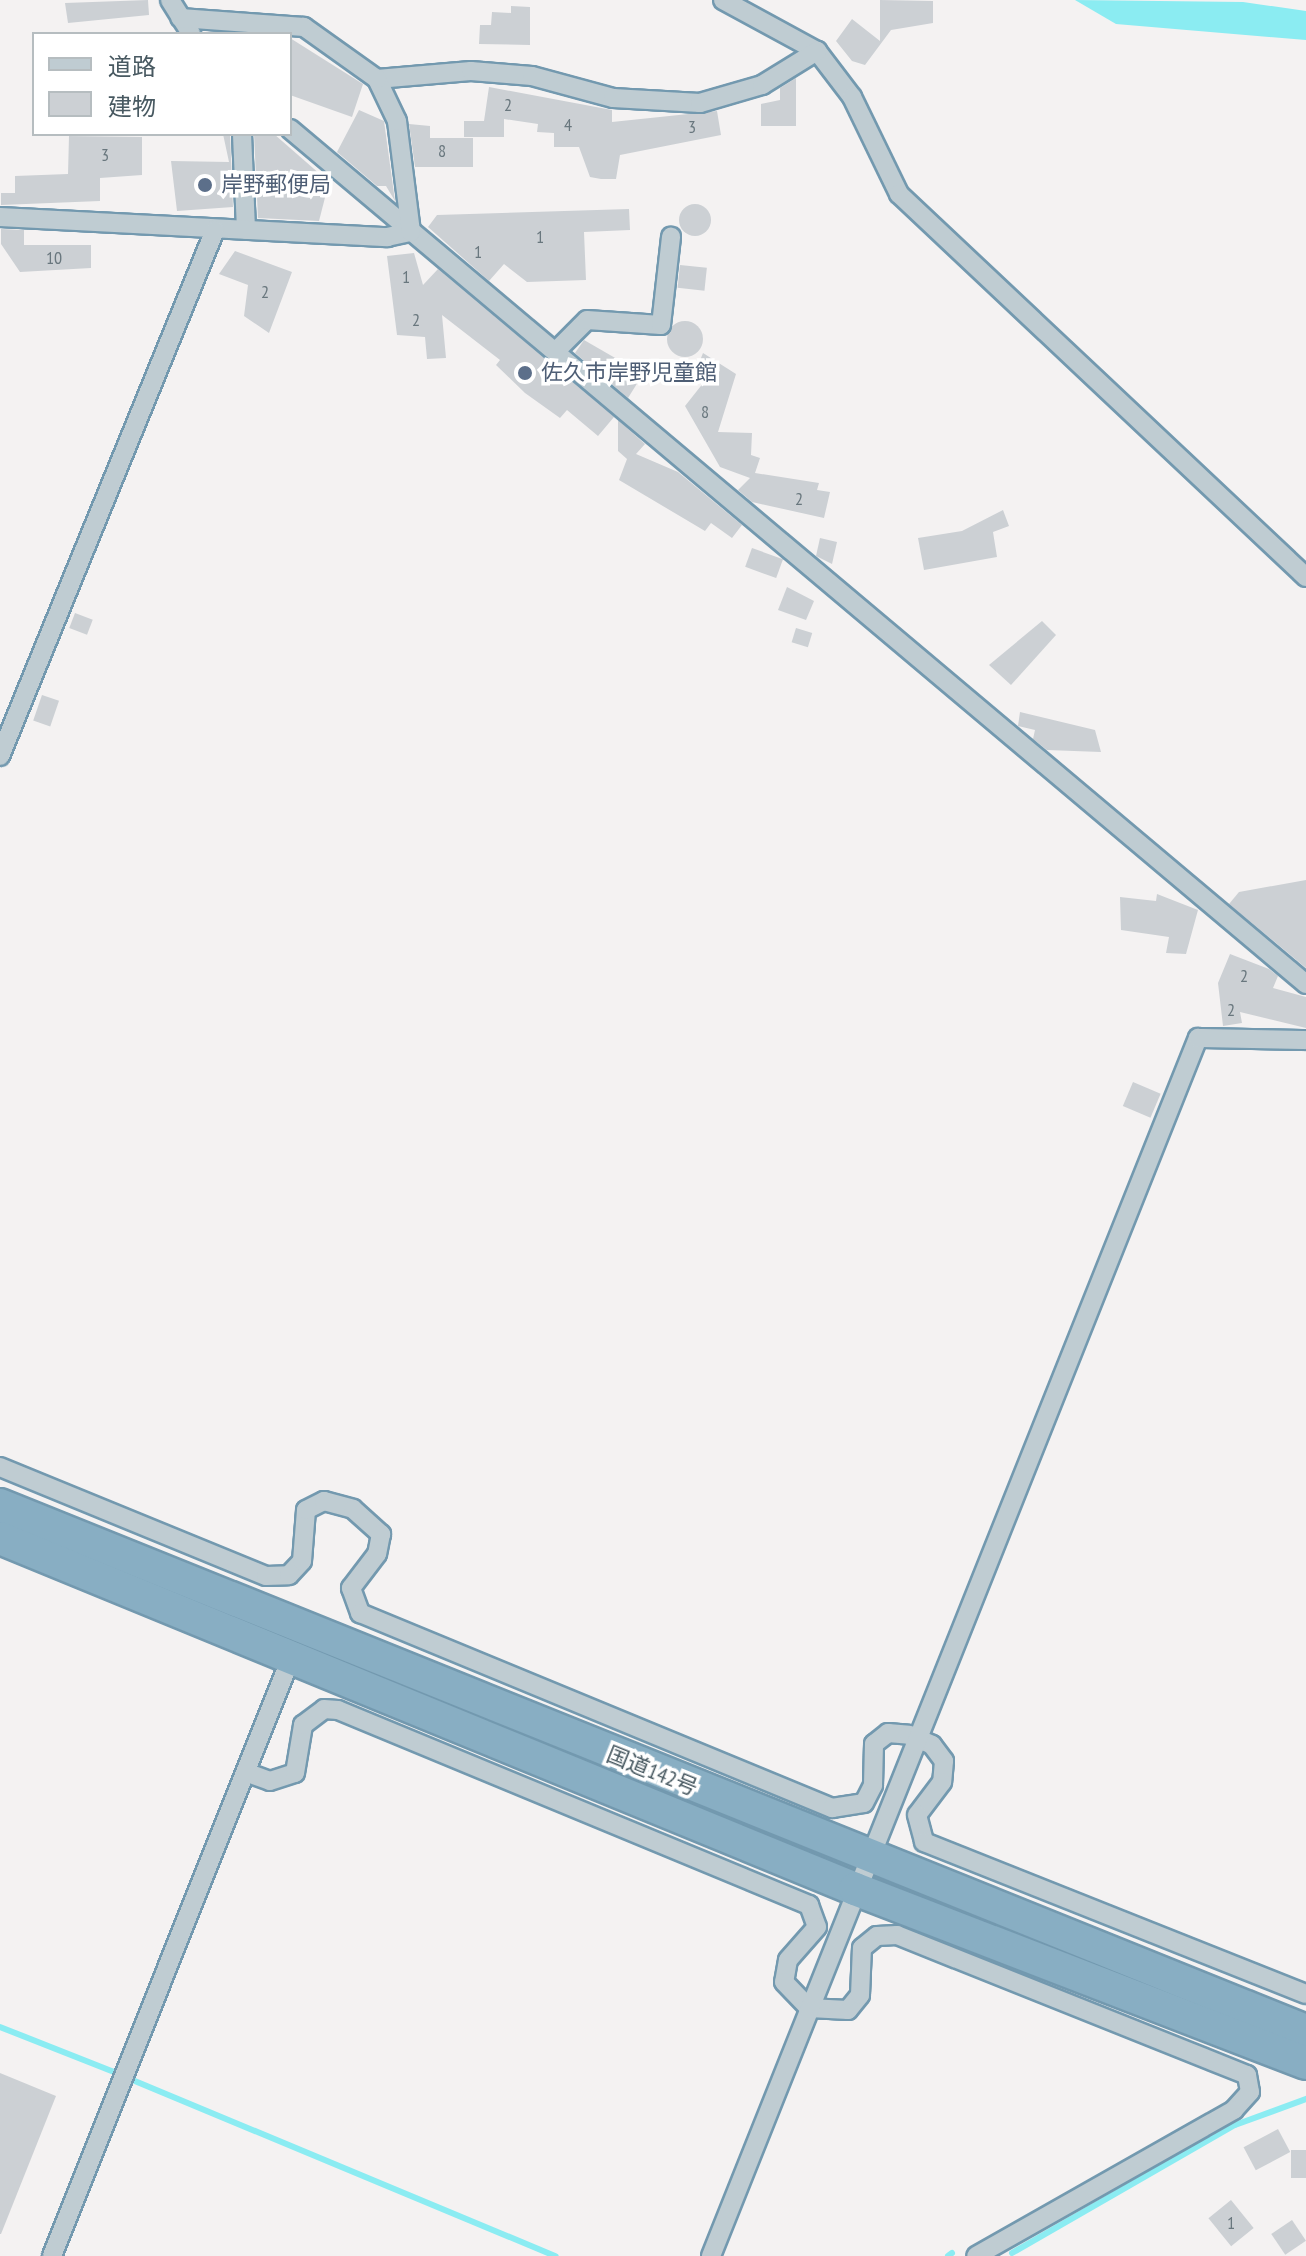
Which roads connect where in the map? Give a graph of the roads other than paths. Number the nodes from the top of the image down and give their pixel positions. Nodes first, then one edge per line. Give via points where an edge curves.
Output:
1 (170, 0) edge
2 (723, 0) edge
3 (186, 26) edge
4 (817, 51) junction
5 (377, 79) junction
6 (292, 131) edge
7 (242, 136) edge
8 (0, 217) edge
9 (215, 230) junction
10 (246, 230) junction
11 (411, 232) junction
12 (671, 237) dead end
13 (555, 352) junction
14 (1306, 577) edge
15 (0, 756) edge
16 (1306, 984) edge
17 (1306, 1040) edge
18 (0, 1467) edge
19 (0, 1505) edge
20 (0, 1538) edge
21 (290, 1660) junction
22 (917, 1739) junction
23 (248, 1773) junction
24 (869, 1859) junction
25 (855, 1889) junction
26 (1306, 1994) edge
27 (809, 2008) junction
28 (1306, 2031) edge
29 (1227, 2048) junction
30 (1306, 2063) edge
31 (52, 2256) edge
32 (711, 2256) edge
33 (976, 2256) edge

1 - 3 street
2 - 4 street
3 - 5 street via 304,27
4 - 5 street via 762,85 690,104 613,98 532,76 471,71
4 - 14 street via 852,97 899,194
5 - 11 street via 397,121
6 - 11 street
7 - 10 street
8 - 9 street
9 - 10 street
9 - 15 street
10 - 11 street
11 - 13 street
12 - 13 street via 661,325 587,320
13 - 16 street
17 - 22 street via 1198,1038
18 - 22 street via 266,1576 289,1575 302,1561 306,1510 324,1501 353,1509 381,1534 377,1554 351,1588 360,1613 832,1808 857,1808 871,1795 870,1752 880,1738 899,1732
19 - 24 highway, 国道142号
20 - 21 highway, 国道142号
21 - 23 street
21 - 25 highway, 国道142号
22 - 24 street
22 - 26 street via 940,1751 945,1773 917,1815 924,1842
23 - 27 street via 270,1781 295,1773 303,1725 324,1709 338,1710 798,1898 817,1927 788,1960 784,1982
23 - 31 street
24 - 25 street
24 - 28 highway, 国道142号
25 - 27 street
25 - 29 highway, 国道142号
27 - 29 street via 848,2010 860,1995 862,1948 877,1936 897,1935
27 - 32 street
29 - 30 highway, 国道142号
29 - 33 street via 1247,2075 1250,2092 1242,2105

